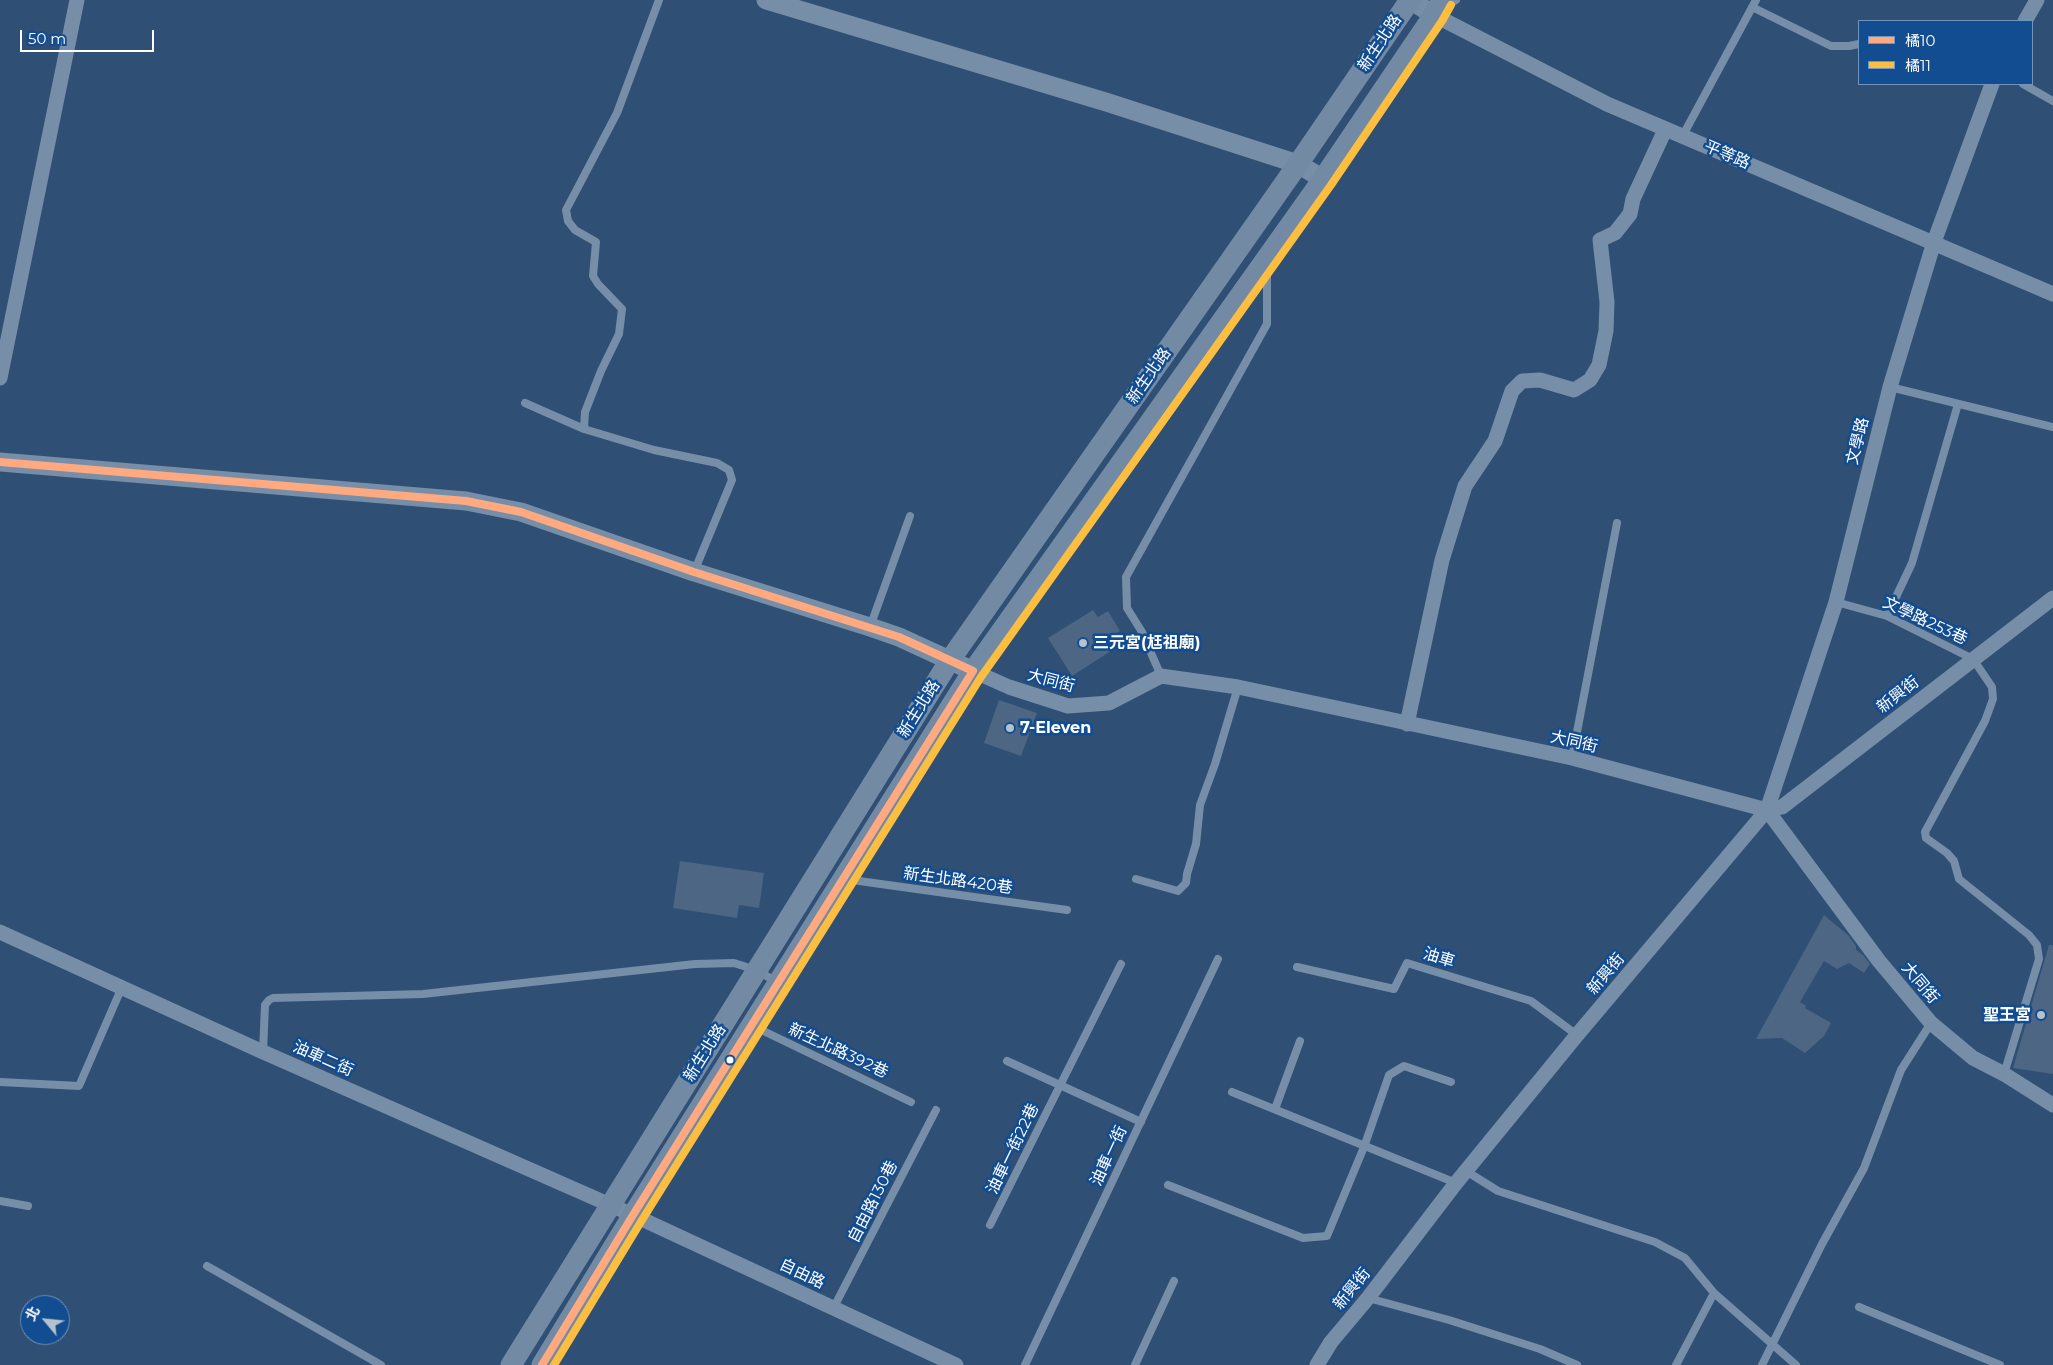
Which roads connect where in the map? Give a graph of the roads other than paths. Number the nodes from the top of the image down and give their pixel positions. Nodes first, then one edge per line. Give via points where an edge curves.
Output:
1 (78, 0) edge
2 (659, 0) edge
3 (766, 0) edge
4 (1410, 0) edge
5 (1456, 0) edge
6 (2037, 0) edge
7 (1754, 4) edge
8 (1438, 7) edge
9 (2026, 20) edge
10 (1858, 44) edge
11 (1992, 85) edge
12 (2025, 85) edge
13 (2053, 101) edge
14 (1665, 130) junction
15 (1682, 136) junction
16 (1298, 164) junction
17 (1323, 179) junction
18 (1934, 242) junction
19 (1267, 258) junction
20 (2053, 294) edge
21 (0, 378) edge
22 (1890, 387) junction
23 (525, 403) dead end
24 (1958, 404) junction
25 (2053, 427) edge
26 (584, 429) junction
27 (0, 462) edge
28 (910, 516) dead end
29 (1618, 523) dead end
30 (694, 572) junction
31 (2053, 598) edge
32 (1836, 602) junction
33 (1887, 616) junction
34 (870, 627) junction
35 (1973, 659) junction
36 (950, 660) junction
37 (973, 671) junction
38 (1161, 676) junction
39 (1238, 687) junction
40 (1406, 724) junction
41 (1572, 758) junction
42 (1767, 810) junction
43 (845, 879) junction
44 (1136, 879) dead end
45 (1067, 910) dead end
46 (0, 932) edge
47 (1218, 959) dead end
48 (1120, 964) dead end
49 (1297, 968) dead end
50 (756, 970) junction
51 (779, 983) junction
52 (122, 987) junction
53 (1931, 1023) junction
54 (752, 1026) junction
55 (1577, 1035) junction
56 (1300, 1041) dead end
57 (263, 1052) junction
58 (1007, 1061) dead end
59 (2004, 1074) junction
60 (0, 1082) edge
61 (1452, 1082) dead end
62 (1060, 1084) junction
63 (1232, 1092) dead end
64 (2050, 1100) edge
65 (911, 1102) dead end
66 (1275, 1109) junction
67 (936, 1110) dead end
68 (1141, 1122) junction
69 (1364, 1147) junction
70 (1461, 1177) junction
71 (1168, 1185) dead end
72 (0, 1201) edge
73 (610, 1205) junction
74 (28, 1206) dead end
75 (634, 1215) junction
76 (990, 1225) dead end
77 (207, 1266) dead end
78 (1174, 1281) dead end
79 (1714, 1293) junction
80 (1368, 1298) junction
81 (834, 1307) junction
82 (1859, 1307) dead end
83 (1772, 1343) junction
84 (381, 1365) edge
85 (511, 1365) edge
86 (542, 1365) edge
87 (956, 1365) edge
88 (1025, 1365) edge
89 (1135, 1365) edge
90 (1317, 1365) edge
91 (1578, 1365) edge
92 (1676, 1365) edge
93 (1762, 1365) edge
94 (1796, 1365) edge
95 (2000, 1365) edge

1 - 21 street
2 - 26 lane via 617,113 566,210 568,221 575,230 596,242 593,276 622,309 619,334 585,412
3 - 16 street via 1106,102
4 - 8 street, 平等路
4 - 16 main road, 新生北路
5 - 8 lane
6 - 9 street
7 - 10 lane via 1831,46
7 - 15 lane
8 - 14 street, 平等路 via 1607,104
8 - 17 main road, 新生北路
11 - 18 street, 文學路
12 - 13 lane
14 - 15 street, 平等路
14 - 40 street via 1633,199 1630,214 1614,233 1600,240 1607,302 1606,331 1599,365 1590,380 1574,390 1540,380 1522,381 1512,391 1495,441 1465,486 1442,560
15 - 18 street, 平等路
16 - 17 street
16 - 36 main road, 新生北路
17 - 19 main road, 新生北路
18 - 20 street, 平等路
18 - 22 street, 文學路
19 - 37 main road, 新生北路
19 - 38 lane via 1267,324 1126,577 1127,608 1142,632
22 - 24 lane
22 - 32 street, 文學路
23 - 26 lane
24 - 25 lane
24 - 33 lane via 1912,564
26 - 30 lane via 654,450 717,463 729,470 732,480
27 - 30 street via 466,501 521,512
28 - 34 lane
29 - 41 lane
30 - 34 street
31 - 35 street, 新興街
32 - 33 lane, 文學路253巷
32 - 42 street, 文學路
33 - 35 lane, 文學路253巷
34 - 36 street
35 - 42 street, 新興街 via 1782,807
35 - 59 lane via 1992,687 1993,699 1985,721 1925,832 1926,838 1954,861 1959,879 2029,935 2036,945 2039,959
36 - 37 street
36 - 50 main road, 新生北路
37 - 38 street, 大同街 via 1009,687 1068,706 1109,703
37 - 43 main road, 新生北路
38 - 39 street, 大同街
39 - 40 street, 大同街
39 - 44 lane via 1200,805 1196,844 1186,883 1178,891
40 - 41 street, 大同街
41 - 42 street, 大同街
42 - 53 street, 大同街 via 1879,961
42 - 55 street, 新興街
43 - 45 lane, 新生北路420巷
43 - 51 main road, 新生北路
46 - 52 street, 油車二街
47 - 68 lane, 油車一街
48 - 62 lane, 油車一街22巷
49 - 55 lane, 油車 via 1394,989 1407,963 1530,1001
50 - 51 lane
50 - 57 lane via 734,963 695,964 423,994 273,998 265,1005
50 - 73 main road, 新生北路
51 - 54 main road, 新生北路
52 - 57 street, 油車二街
52 - 60 lane via 78,1086
53 - 59 street, 大同街 via 1973,1058
53 - 83 lane via 1901,1070 1864,1168
54 - 65 lane, 新生北路392巷
54 - 75 main road, 新生北路
55 - 70 street, 新興街
56 - 66 lane
57 - 73 street, 油車二街
58 - 62 lane
59 - 64 street, 大同街
61 - 69 lane via 1404,1066 1389,1076
62 - 68 lane
62 - 76 lane, 油車一街22巷
63 - 66 lane
66 - 69 lane
67 - 81 lane, 自由路130巷
68 - 88 lane, 油車一街
69 - 70 lane
69 - 71 lane via 1327,1236 1302,1238
70 - 79 lane via 1655,1242 1685,1258
70 - 80 street, 新興街
72 - 74 lane
73 - 75 street, 油車二街
73 - 85 main road, 新生北路
75 - 81 street, 自由路
75 - 86 main road, 新生北路
77 - 84 lane
78 - 89 lane
79 - 83 lane
79 - 92 lane
80 - 90 street, 新興街 via 1331,1342
80 - 91 lane via 1458,1323
81 - 87 street, 自由路
82 - 95 lane
83 - 93 lane
83 - 94 lane

